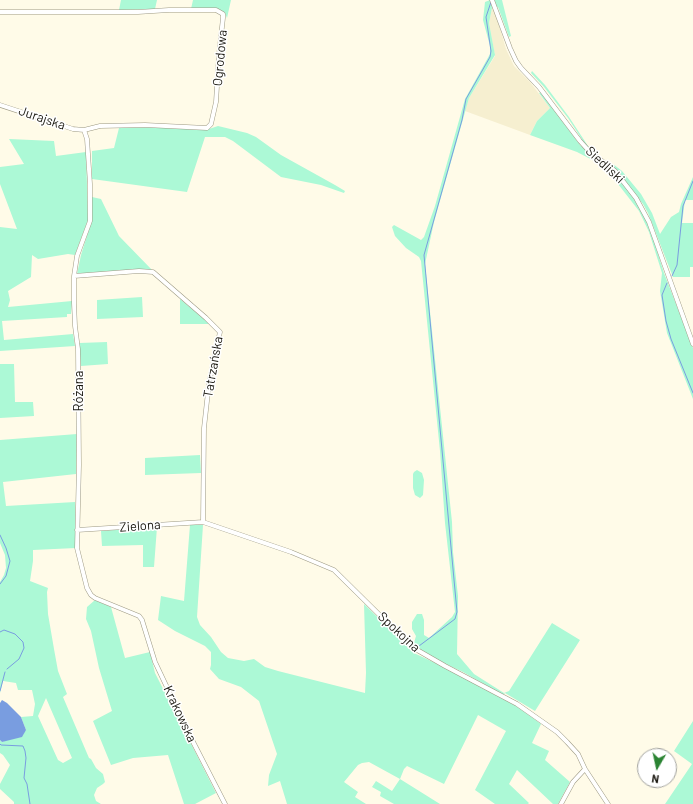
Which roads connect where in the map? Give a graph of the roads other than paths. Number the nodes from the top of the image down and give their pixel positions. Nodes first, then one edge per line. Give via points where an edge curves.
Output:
1 (492, 0) edge
2 (0, 12) edge
3 (0, 105) edge
4 (84, 130) junction
5 (74, 276) junction
6 (693, 344) edge
7 (203, 522) junction
8 (77, 530) junction
9 (142, 620) joint
10 (585, 769) junction
11 (225, 804) edge
12 (561, 804) edge
13 (608, 804) edge

1 - 6 street, Siedliski via 519,65 539,86 580,141 615,171 636,198 649,222
2 - 4 street, Ogrodowa via 216,10 223,14 216,102 210,126 100,126
3 - 4 street, Jurajska via 73,129
4 - 5 street, Różana via 90,184 90,220
5 - 7 street, Tatrzańska via 153,272 220,332 204,428
5 - 8 street, Różana via 80,465
7 - 8 street, Zielona
7 - 10 street, Spokojna via 291,552 334,570 412,647 517,704 557,732 578,754
8 - 9 street, Różana via 77,548 91,595 139,616
9 - 11 street, Krakowska via 155,662
10 - 12 street via 573,782
10 - 13 street, Spokojna

